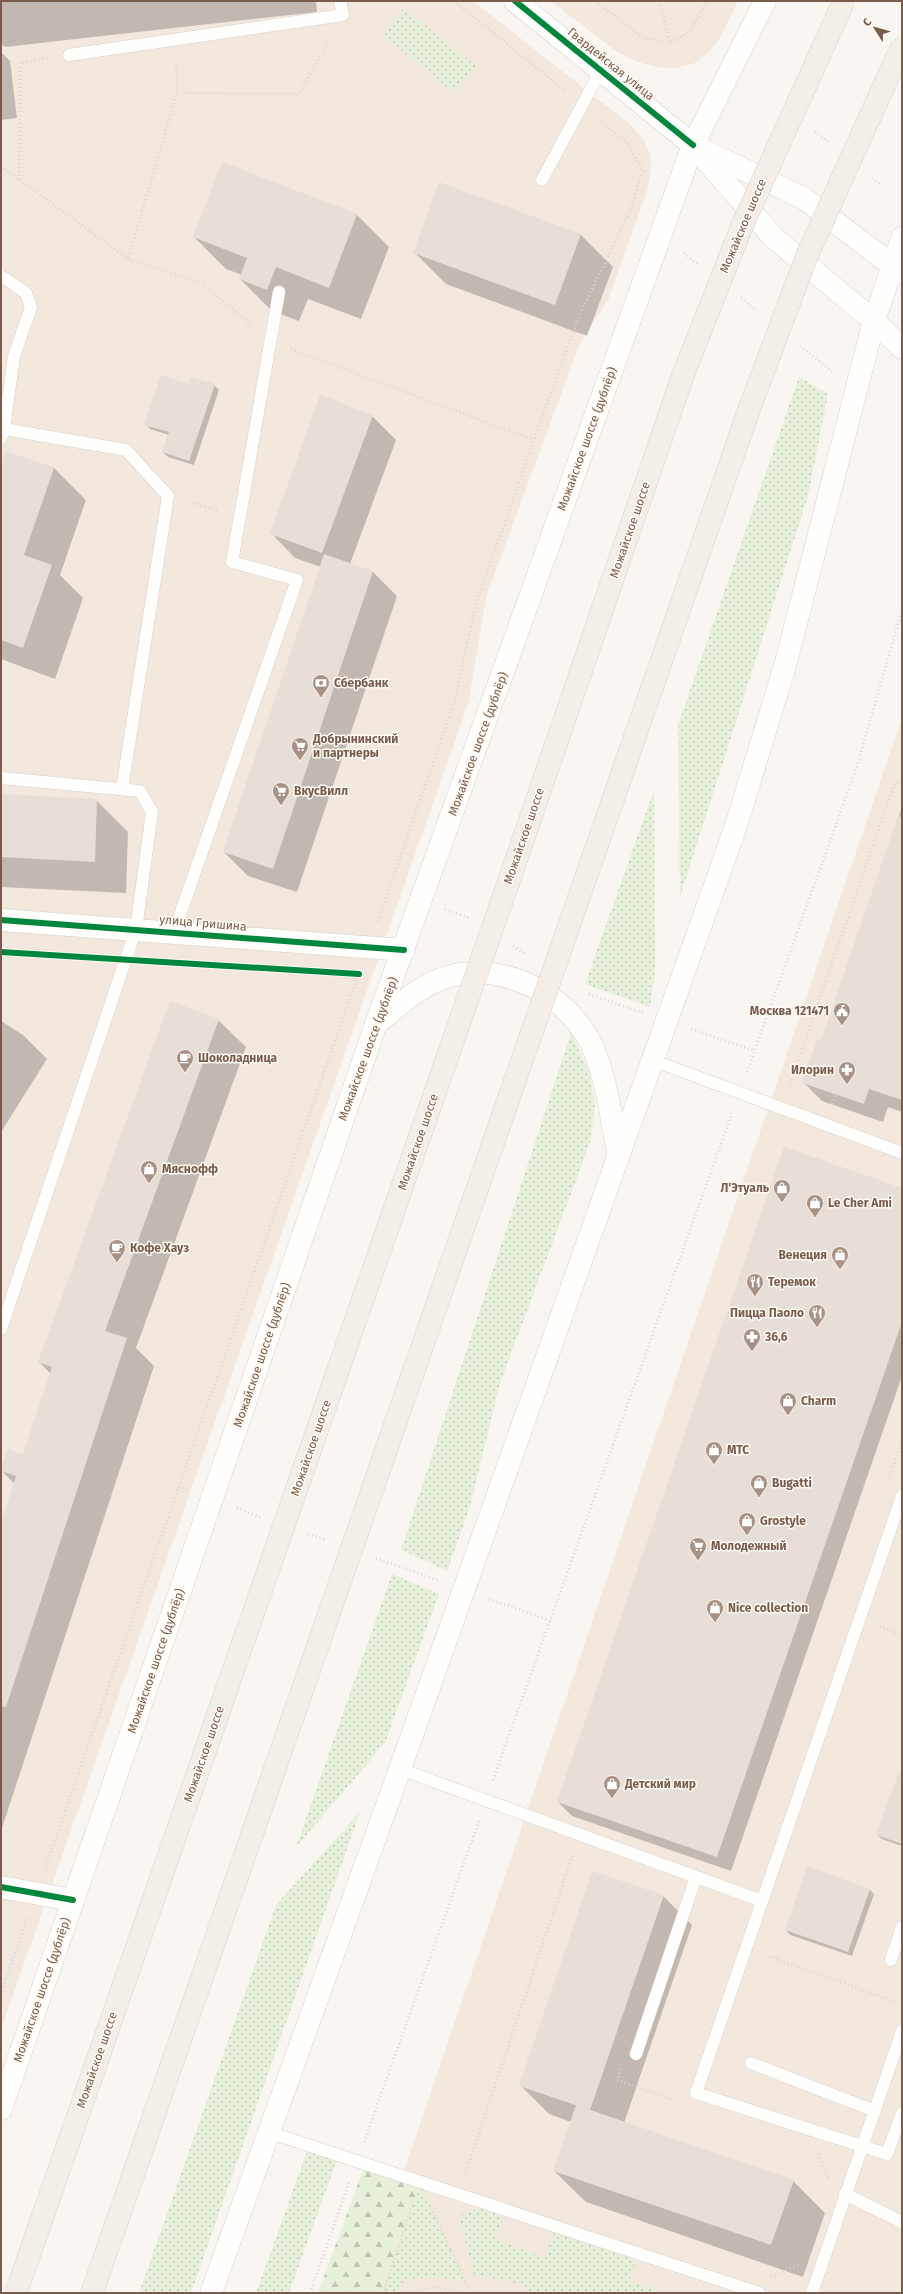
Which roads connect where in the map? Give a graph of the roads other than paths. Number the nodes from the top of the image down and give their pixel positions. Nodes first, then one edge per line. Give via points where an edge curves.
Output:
1 (340, 1) edge
2 (515, 1) edge
3 (765, 1) edge
4 (844, 1) edge
5 (902, 46) edge
6 (69, 54) road end
7 (601, 70) junction
8 (693, 145) junction
9 (542, 180) dead end
10 (902, 238) edge
11 (897, 269) edge
12 (1, 276) edge
13 (279, 292) dead end
14 (874, 321) junction
15 (902, 348) edge
16 (2, 434) edge
17 (1, 778) edge
18 (122, 789) junction
19 (1, 920) edge
20 (136, 929) junction
21 (174, 932) junction
22 (404, 950) junction
23 (376, 1024) junction
24 (652, 1060) junction
25 (618, 1152) junction
26 (902, 1153) edge
27 (1, 1329) edge
28 (902, 1496) edge
29 (400, 1769) junction
30 (696, 1877) junction
31 (1, 1887) edge
32 (73, 1900) junction
33 (762, 1901) junction
34 (902, 1927) edge
35 (891, 1960) dead end
36 (902, 2031) edge
37 (636, 2054) dead end
38 (751, 2063) dead end
39 (1, 2109) edge
40 (875, 2111) junction
41 (902, 2112) edge
42 (268, 2132) junction
43 (862, 2147) junction
44 (845, 2194) junction
45 (902, 2222) edge
46 (16, 2293) edge
47 (92, 2293) edge
48 (211, 2293) edge
49 (760, 2293) edge
50 (812, 2293) edge

1 - 6 lane via 343,15
2 - 7 main road, Гвардейская улица
3 - 8 main road, Можайское шоссе (дублёр)
4 - 46 main road, Можайское шоссе, bridge via 742,226 682,378
5 - 47 main road, bridge via 806,258 750,407
7 - 8 main road, Гвардейская улица
7 - 9 lane
8 - 11 main road via 805,199
8 - 14 main road via 773,237
8 - 22 main road, Можайское шоссе (дублёр)
10 - 11 main road
11 - 14 main road
12 - 16 lane via 26,293 31,307 14,356
13 - 21 lane via 232,562 297,580
14 - 15 main road
14 - 24 main road via 785,666 734,829
16 - 18 lane via 126,450 168,496
17 - 18 lane
18 - 20 lane via 140,791 152,812
19 - 20 main road, улица Гришина
20 - 21 main road, улица Гришина
20 - 27 lane
21 - 22 main road, улица Гришина
22 - 23 main road, Можайское шоссе (дублёр)
23 - 25 main road via 411,996 441,979 473,973 505,976 534,987 562,1006 588,1038 604,1081
23 - 32 main road, Можайское шоссе (дублёр)
24 - 25 main road
24 - 26 lane
25 - 29 main road
28 - 33 lane
29 - 30 lane
29 - 42 main road
30 - 33 lane
30 - 37 lane
31 - 32 main road
32 - 39 main road, Можайское шоссе (дублёр)
33 - 43 lane via 696,2093
34 - 35 lane
36 - 40 lane
38 - 40 lane
40 - 43 lane
41 - 43 lane via 887,2154
42 - 48 main road
42 - 49 lane
43 - 44 lane
44 - 45 lane
44 - 50 lane

